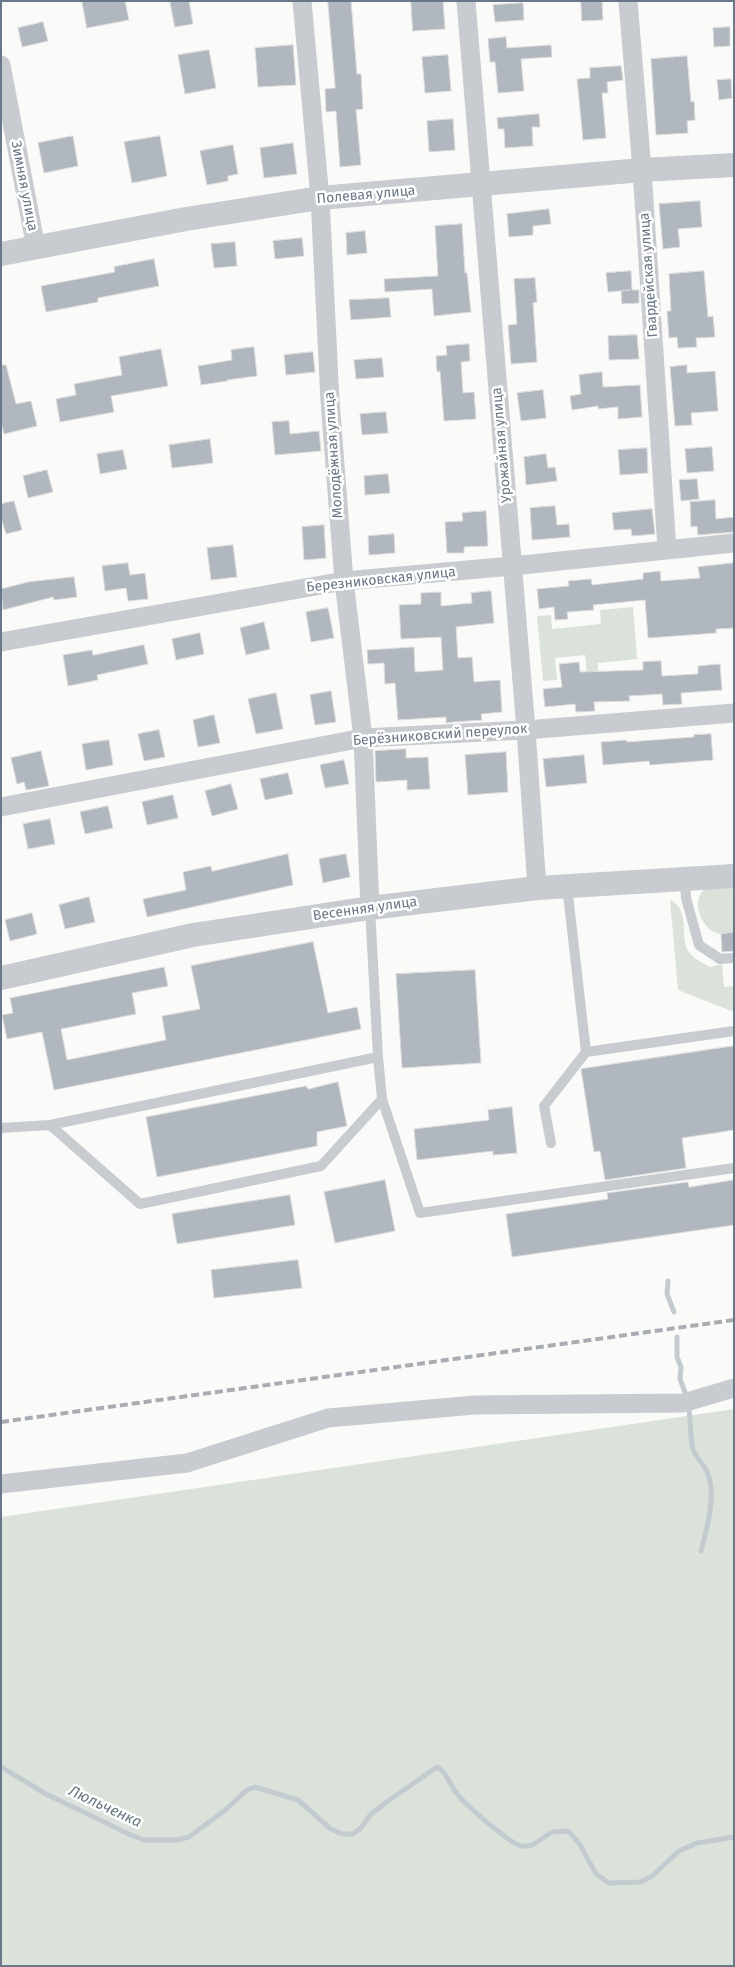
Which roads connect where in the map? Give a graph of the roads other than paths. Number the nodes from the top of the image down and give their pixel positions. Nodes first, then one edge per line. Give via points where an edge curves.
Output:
1 (302, 1) edge
2 (466, 1) edge
3 (628, 1) edge
4 (1, 65) edge
5 (734, 165) edge
6 (642, 170) junction
7 (480, 185) junction
8 (320, 198) junction
9 (36, 248) junction
10 (1, 254) edge
11 (734, 543) edge
12 (667, 550) junction
13 (512, 566) junction
14 (344, 581) junction
15 (1, 642) edge
16 (734, 713) edge
17 (526, 730) junction
18 (363, 738) junction
19 (1, 807) edge
20 (734, 876) edge
21 (685, 880) junction
22 (567, 886) junction
23 (537, 888) junction
24 (370, 908) junction
25 (734, 958) edge
26 (1, 978) edge
27 (734, 1031) edge
28 (586, 1052) junction
29 (378, 1057) junction
30 (382, 1099) junction
31 (50, 1125) junction
32 (1, 1128) edge
33 (551, 1143) dead end
34 (734, 1168) edge
35 (734, 1388) edge
36 (1, 1484) edge

1 - 8 street, Молодёжная улица
2 - 7 street, Урожайная улица
3 - 6 street, Гвардейская улица
4 - 9 street, Зимняя улица
5 - 6 street, Полевая улица
6 - 7 street, Полевая улица
6 - 12 street, Гвардейская улица
7 - 8 street, Полевая улица
7 - 13 street, Урожайная улица
8 - 9 street, Полевая улица via 186,218
8 - 14 street, Молодёжная улица via 330,401
9 - 10 street, Полевая улица
11 - 12 street, Березниковская улица
12 - 13 street, Березниковская улица
13 - 14 street, Березниковская улица
13 - 17 street, Урожайная улица
14 - 15 street, Березниковская улица
14 - 18 street, Молодёжная улица
16 - 17 street, Берёзниковский переулок
17 - 18 street, Берёзниковский переулок
17 - 23 street, Урожайная улица
18 - 19 street, Берёзниковский переулок
18 - 24 street, Молодёжная улица
20 - 21 street, Весенняя улица
21 - 22 street, Весенняя улица
21 - 25 lane via 686,898 699,945 720,959
22 - 23 street, Весенняя улица
22 - 28 lane
23 - 24 street, Весенняя улица
24 - 26 street, Весенняя улица via 193,935
24 - 29 lane
27 - 28 lane
28 - 33 lane via 544,1106
29 - 30 lane
29 - 31 lane
30 - 31 lane via 321,1166 140,1204
30 - 34 lane via 420,1214
31 - 32 lane
35 - 36 street via 683,1403 476,1405 328,1418 187,1463

